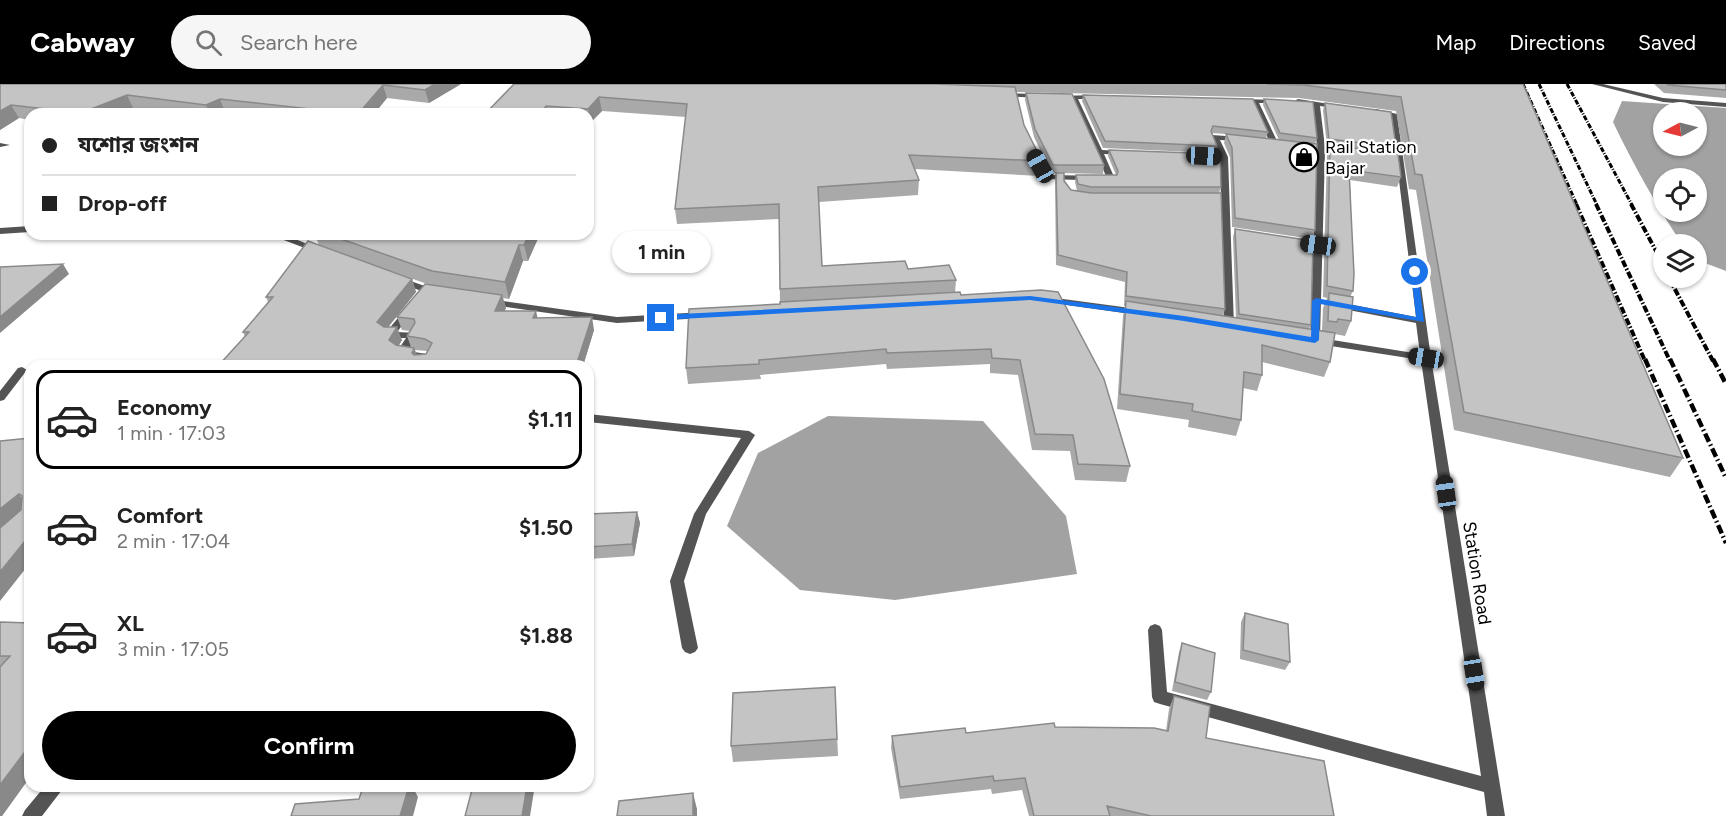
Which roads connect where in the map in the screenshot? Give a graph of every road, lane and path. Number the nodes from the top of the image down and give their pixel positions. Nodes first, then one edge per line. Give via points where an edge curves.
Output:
1 (1595, 84) edge
2 (996, 95) edge
3 (1018, 96) junction
4 (1074, 97) junction
5 (1108, 98) edge
6 (1232, 100) edge
7 (1255, 101) junction
8 (1317, 104) junction
9 (1726, 105) edge
10 (1020, 106) edge
11 (1350, 108) edge
12 (1372, 111) edge
13 (1251, 140) edge
14 (1262, 142) edge
15 (1274, 143) junction
16 (1283, 144) edge
17 (1293, 146) edge
18 (1321, 149) junction
19 (1100, 152) junction
20 (1134, 153) edge
21 (1034, 154) edge
22 (1355, 154) edge
23 (1202, 156) edge
24 (1224, 158) junction
25 (1215, 198) edge
26 (1226, 198) junction
27 (24, 229) edge
28 (0, 231) edge
29 (1226, 231) junction
30 (1238, 233) edge
31 (291, 240) edge
32 (1307, 243) edge
33 (1318, 245) junction
34 (327, 253) edge
35 (393, 277) edge
36 (426, 290) junction
37 (447, 295) edge
38 (1042, 300) edge
39 (482, 301) edge
40 (1316, 301) junction
41 (1149, 314) edge
42 (711, 315) edge
43 (1421, 321) junction
44 (1218, 324) edge
45 (1426, 358) junction
46 (427, 360) edge
47 (22, 370) dead end
48 (0, 398) edge
49 (594, 419) edge
50 (1155, 630) dead end
51 (690, 648) dead end
52 (1491, 786) junction
53 (51, 792) edge
54 (31, 816) edge
55 (1496, 816) edge

1 - 9 street via 1663,100
2 - 3 street
3 - 4 street
3 - 10 street
4 - 5 street
4 - 19 street
6 - 7 street
7 - 8 street
7 - 15 street
8 - 11 street
8 - 18 street
12 - 43 street, Station Road via 1394,114 1395,159
13 - 24 street via 1215,137
14 - 15 street
15 - 16 street
17 - 18 street
18 - 22 street
18 - 33 street
19 - 20 street
19 - 21 street via 1111,180 1069,184 1047,177
23 - 24 street
24 - 26 street
25 - 26 street
26 - 29 street
27 - 28 street
29 - 30 street
29 - 44 street via 1234,327
31 - 34 street
32 - 33 street
33 - 40 street
35 - 36 street
36 - 37 street
36 - 46 street via 389,335 413,335 401,353 429,357
38 - 41 street
39 - 42 street via 617,320
40 - 43 street
40 - 45 street via 1310,339
43 - 45 street, Station Road
45 - 52 street, Station Road
47 - 48 street
49 - 51 street via 749,435 700,514 677,581
50 - 52 street via 1160,697
52 - 55 street, Station Road
53 - 54 street

